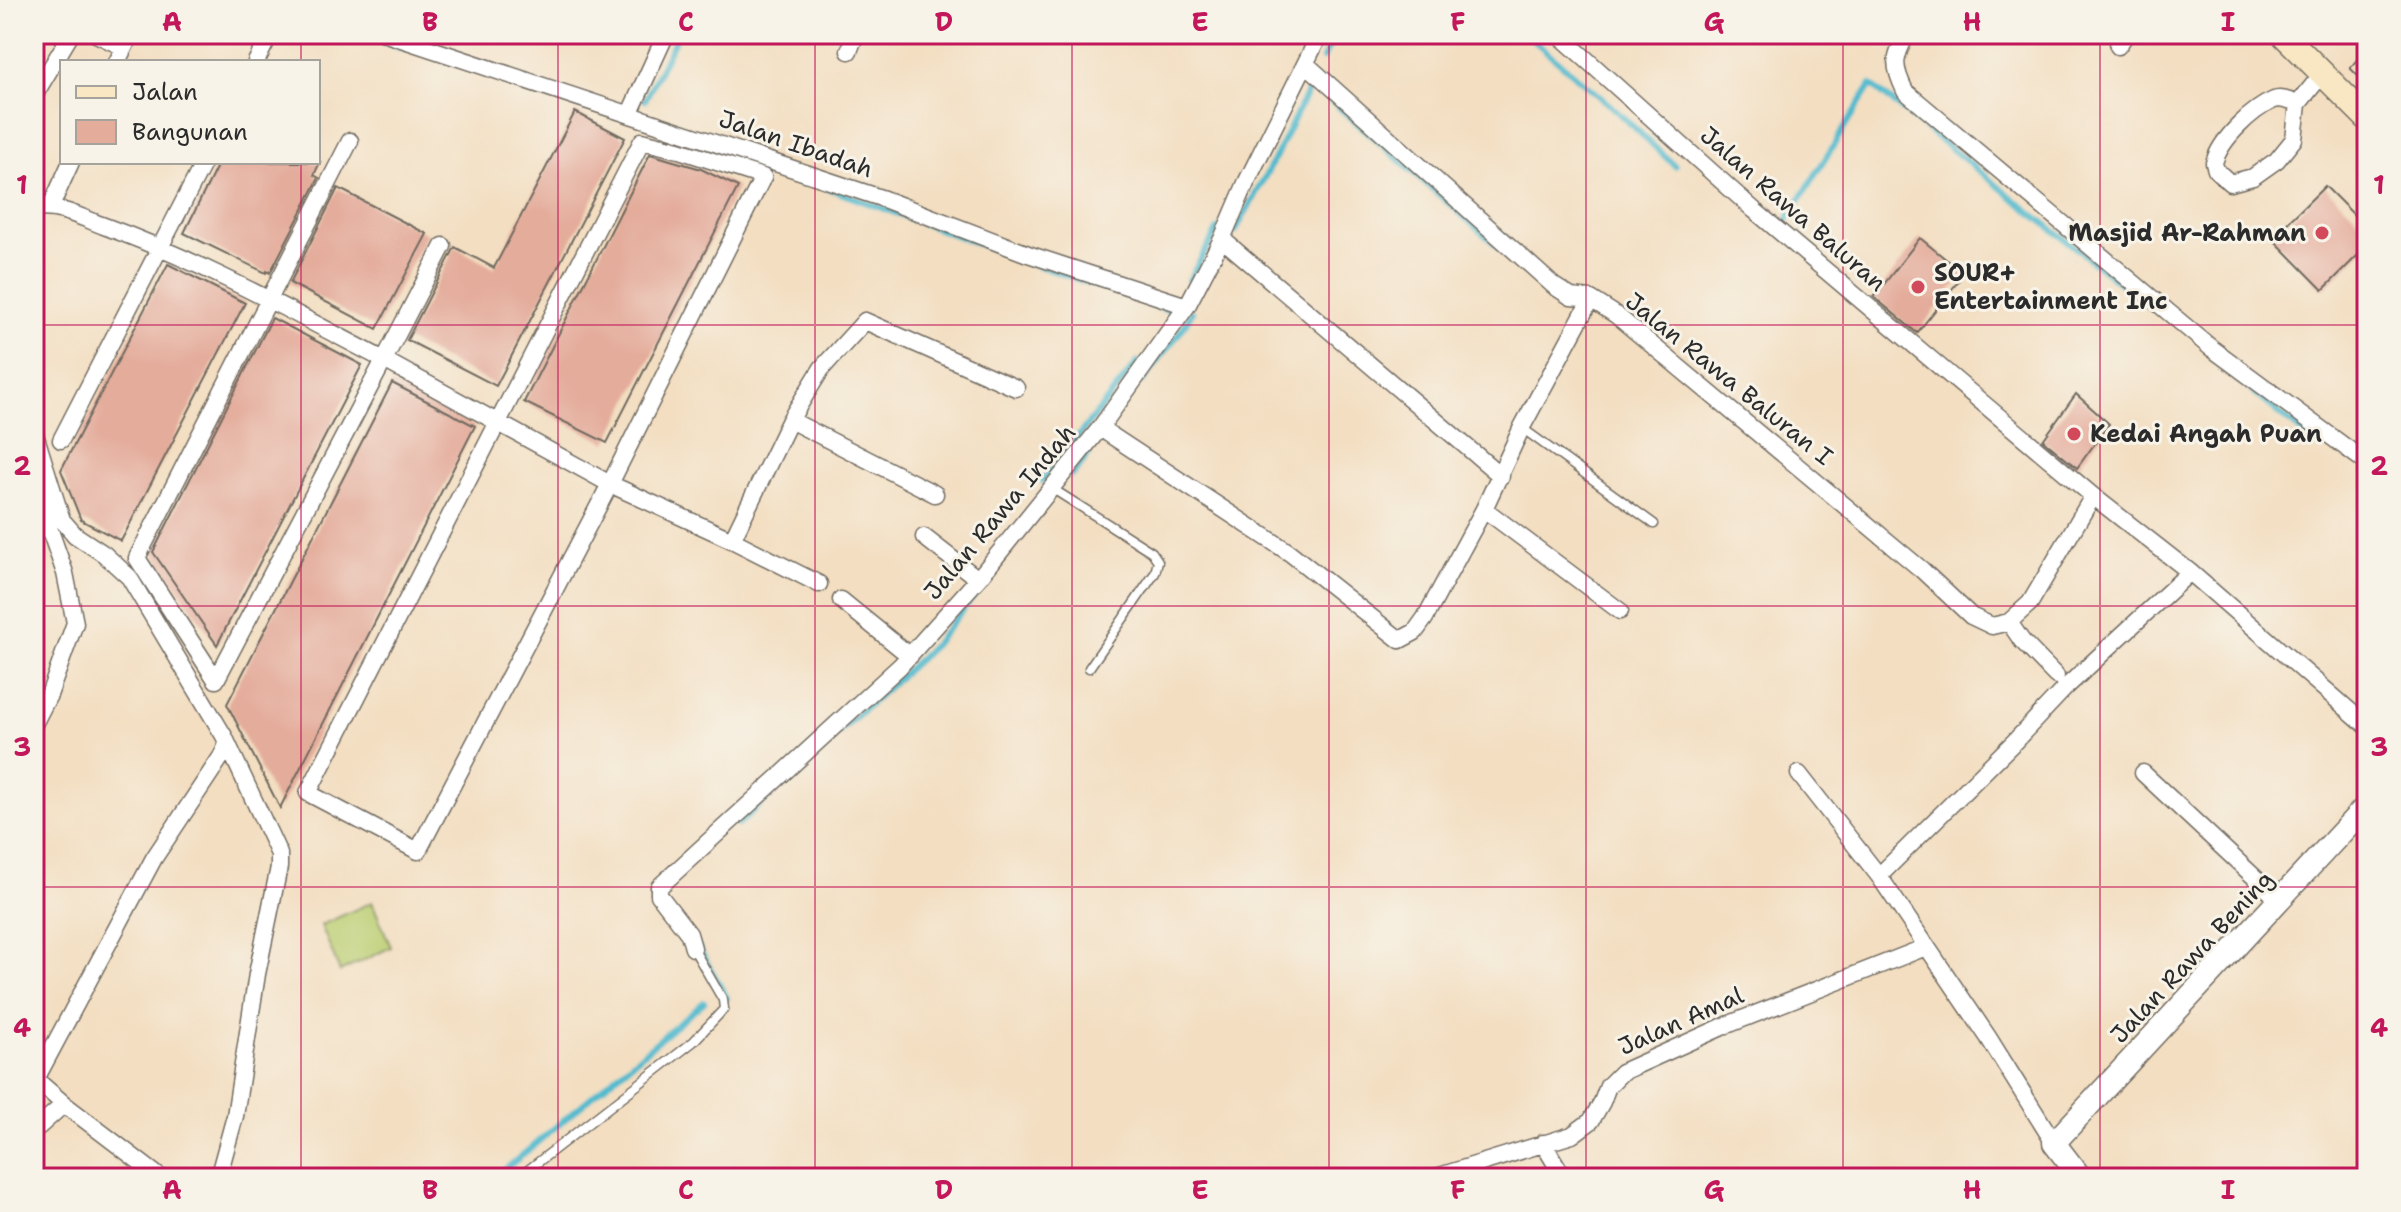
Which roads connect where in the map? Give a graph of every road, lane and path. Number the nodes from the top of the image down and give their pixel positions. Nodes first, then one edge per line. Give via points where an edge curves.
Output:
1 (96, 34) edge
2 (270, 34) edge
3 (386, 34) edge
4 (666, 34) edge
5 (856, 34) edge
6 (1558, 34) edge
7 (1907, 34) edge
8 (2283, 34) edge
9 (69, 35) edge
10 (1315, 35) edge
11 (425, 39) edge
12 (124, 48) edge
13 (849, 51) dead end
14 (257, 60) edge
15 (1306, 64) junction
16 (2322, 74) junction
17 (34, 96) edge
18 (2298, 104) junction
19 (630, 113) junction
20 (2367, 118) edge
21 (350, 141) dead end
22 (70, 164) edge
23 (203, 164) edge
24 (42, 208) edge
25 (1222, 239) junction
26 (443, 246) dead end
27 (160, 247) junction
28 (267, 299) junction
29 (1591, 299) junction
30 (1187, 306) junction
31 (384, 360) junction
32 (1016, 388) dead end
33 (790, 420) junction
34 (496, 422) junction
35 (1522, 427) junction
36 (1100, 428) junction
37 (34, 431) edge
38 (61, 440) dead end
39 (2367, 463) edge
40 (1501, 476) junction
41 (610, 484) junction
42 (34, 485) edge
43 (1053, 489) junction
44 (935, 494) dead end
45 (2093, 496) junction
46 (1484, 509) junction
47 (1654, 524) dead end
48 (924, 537) dead end
49 (732, 540) junction
50 (2190, 572) junction
51 (978, 579) junction
52 (819, 584) dead end
53 (841, 600) dead end
54 (1620, 611) dead end
55 (2009, 622) junction
56 (910, 656) junction
57 (1089, 668) dead end
58 (2056, 676) dead end
59 (34, 724) edge
60 (2367, 726) edge
61 (227, 744) junction
62 (2143, 773) dead end
63 (1799, 774) dead end
64 (2367, 806) edge
65 (1879, 876) junction
66 (2280, 901) junction
67 (1926, 947) junction
68 (693, 948) joint
69 (35, 1078) edge
70 (64, 1104) junction
71 (34, 1131) edge
72 (1543, 1143) junction
73 (2054, 1143) junction
74 (528, 1170) dead end
75 (161, 1178) edge
76 (218, 1178) edge
77 (1433, 1178) edge
78 (1564, 1178) edge
79 (2081, 1178) edge

1 - 12 street
2 - 14 street
3 - 11 street, Jalan Ibadah
4 - 19 street
5 - 13 street
6 - 45 street, Jalan Rawa Baluran via 1754,210
7 - 39 street via 1894,68 1905,91 2210,347
8 - 16 main road
9 - 17 street
10 - 15 street, Jalan Rawa Indah
11 - 19 street, Jalan Ibadah
15 - 25 street, Jalan Rawa Indah
15 - 29 street, Jalan Rawa Baluran I via 1554,286 1571,297
16 - 18 street
16 - 20 main road
18 - 18 street via 2294,139 2277,160 2253,177 2230,183 2222,177 2214,163 2217,153 2246,121 2274,100
19 - 30 street, Jalan Ibadah
21 - 28 street
22 - 24 street
23 - 27 street
24 - 27 street
25 - 30 street, Jalan Rawa Indah
25 - 40 street
26 - 31 street
27 - 28 street
27 - 38 street
28 - 31 street
28 - 31 street via 137,558 216,680
29 - 35 street
29 - 55 street, Jalan Rawa Baluran I via 1911,560 1971,616 1992,626
30 - 36 street, Jalan Rawa Indah
31 - 34 street
32 - 33 street via 865,321 822,368
33 - 44 street
33 - 49 street
34 - 41 street
34 - 41 street via 642,141 763,177
34 - 41 street via 308,793 418,851
35 - 40 street
35 - 47 lane
36 - 43 street, Jalan Rawa Indah
36 - 46 street via 1290,553 1400,640 1425,618
37 - 61 street via 62,520 129,577
40 - 46 street
41 - 49 street
42 - 59 street via 65,573 75,623
43 - 51 street, Jalan Rawa Indah
43 - 57 lane via 1152,552 1158,561
45 - 50 street, Jalan Rawa Baluran
45 - 55 street via 2030,603
46 - 54 street
48 - 51 street
49 - 52 street
50 - 60 street, Jalan Rawa Baluran
50 - 65 street via 2065,688
51 - 56 street, Jalan Rawa Indah
53 - 56 street
55 - 58 street
56 - 68 street, Jalan Rawa Indah via 659,887
61 - 69 street via 154,858
61 - 76 street via 279,854 279,867 235,1116
62 - 66 street
63 - 65 street
64 - 66 street, Jalan Rawa Bening
65 - 67 street
66 - 73 street, Jalan Rawa Bening
67 - 72 street, Jalan Amal via 1622,1072 1608,1086 1591,1121 1572,1135
67 - 73 street
68 - 74 lane via 724,1009 693,1042
69 - 70 street
70 - 71 street
70 - 75 street
72 - 77 street, Jalan Amal
72 - 78 street
73 - 79 street

